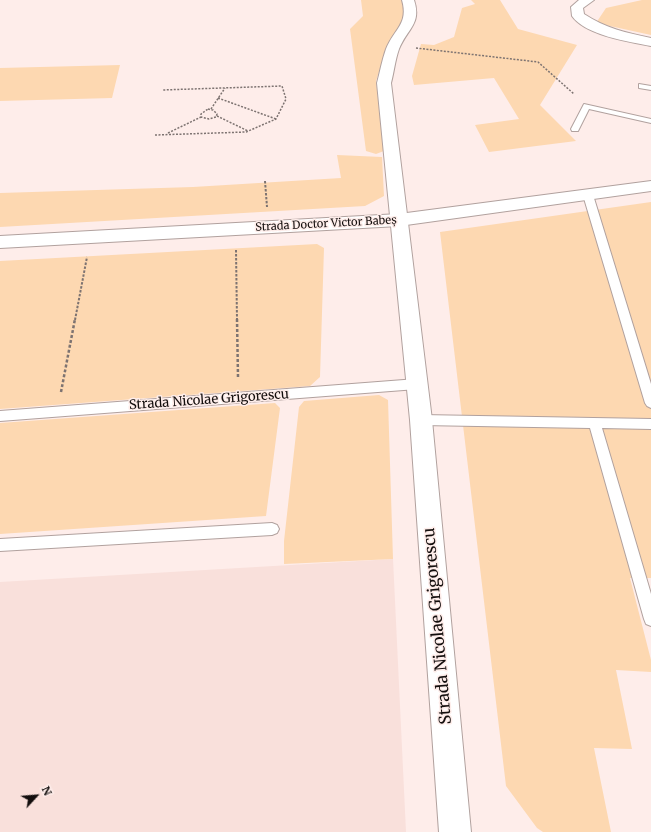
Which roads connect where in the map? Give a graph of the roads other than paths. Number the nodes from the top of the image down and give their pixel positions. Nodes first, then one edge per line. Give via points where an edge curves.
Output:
1 (408, 0) edge
2 (588, 0) edge
3 (651, 42) edge
4 (642, 86) dead end
5 (651, 88) edge
6 (651, 121) edge
7 (575, 128) dead end
8 (651, 186) edge
9 (588, 195) junction
10 (399, 220) junction
11 (0, 242) edge
12 (417, 384) junction
13 (651, 403) edge
14 (0, 416) edge
15 (421, 420) junction
16 (595, 424) junction
17 (651, 424) edge
18 (272, 529) dead end
19 (0, 545) edge
20 (651, 619) edge
21 (455, 832) edge

1 - 10 street, Strada Nicolae Grigorescu via 411,7 410,23 395,46 384,83
2 - 3 street via 577,7 578,16 588,24 604,32
4 - 5 lane
6 - 7 lane via 587,106
8 - 9 street, Strada Doctor Victor Babeș
9 - 10 street, Strada Doctor Victor Babeș
9 - 13 lane
10 - 11 street, Strada Doctor Victor Babeș
10 - 12 street, Strada Nicolae Grigorescu
12 - 14 lane, Strada Nicolae Grigorescu
12 - 15 street, Strada Nicolae Grigorescu
15 - 16 lane
15 - 21 street, Strada Nicolae Grigorescu
16 - 17 lane
16 - 20 lane
18 - 19 lane

